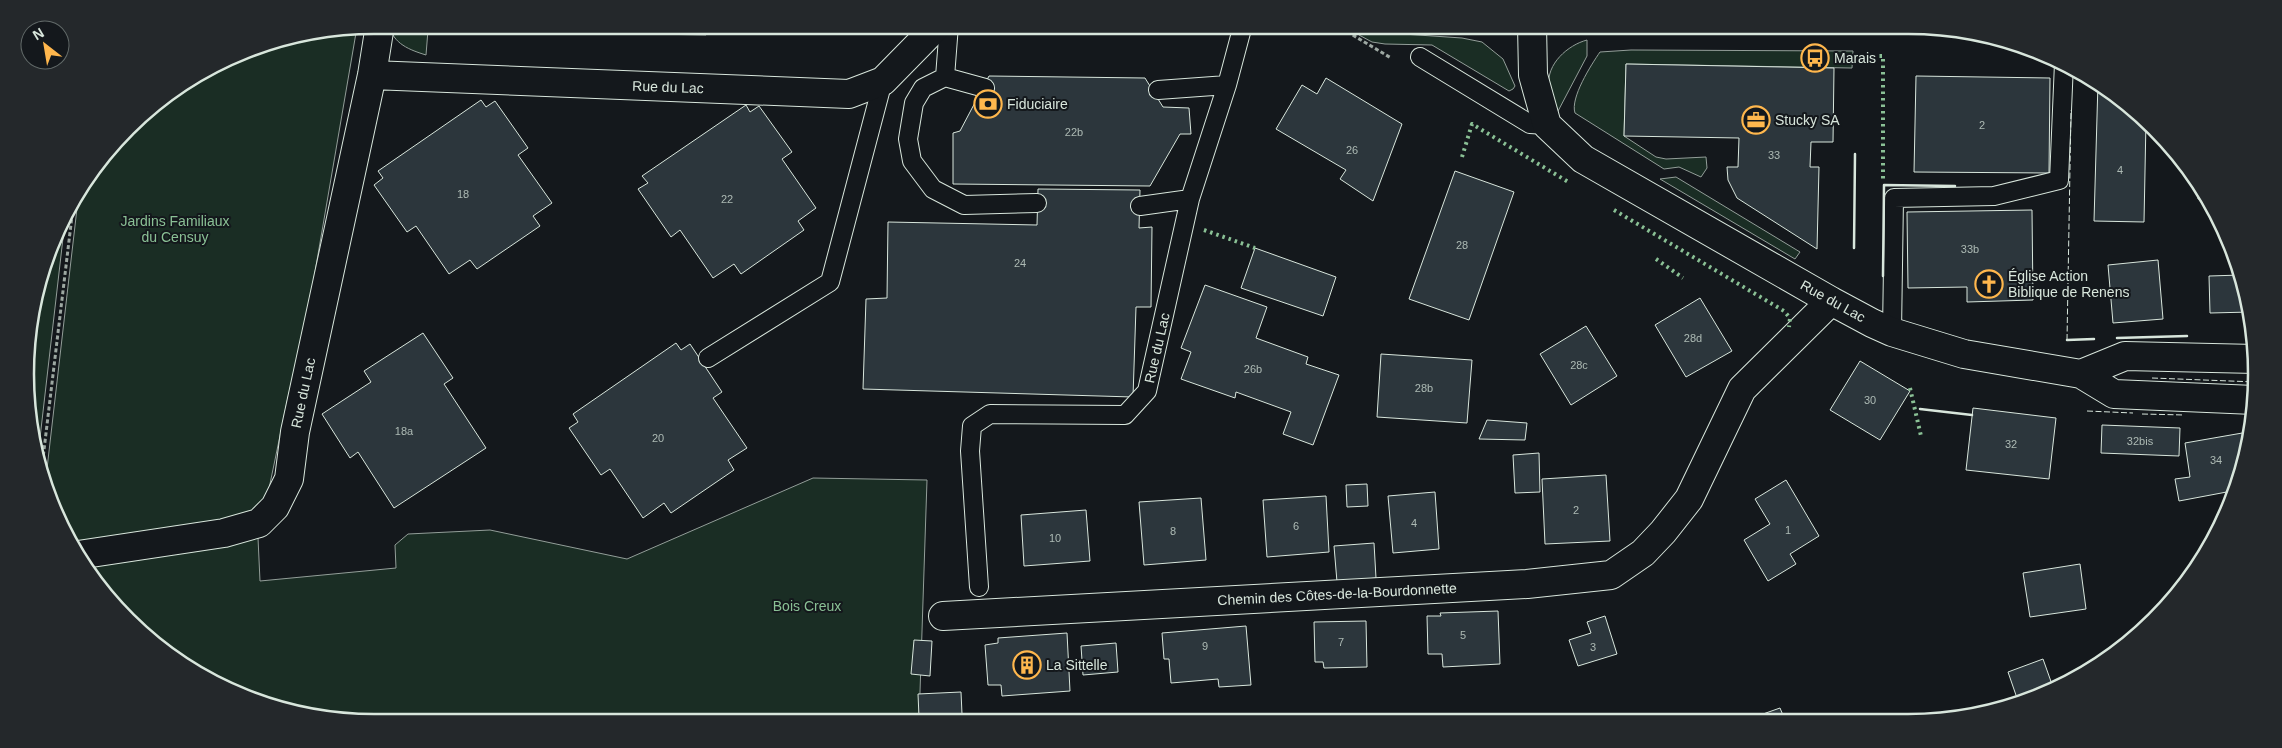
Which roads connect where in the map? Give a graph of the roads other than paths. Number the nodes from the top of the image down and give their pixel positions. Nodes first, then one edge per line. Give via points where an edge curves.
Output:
1 (379, 34) edge
2 (929, 34) edge
3 (948, 34) edge
4 (1241, 34) edge
5 (1532, 34) edge
6 (1420, 57) dead end
7 (2064, 72) edge
8 (372, 75) junction
9 (945, 77) junction
10 (883, 80) junction
11 (1228, 85) junction
12 (985, 88) dead end
13 (1158, 90) dead end
14 (1547, 125) junction
15 (1190, 199) junction
16 (1038, 203) dead end
17 (1140, 206) dead end
18 (1831, 301) junction
19 (1892, 332) junction
20 (708, 358) dead end
21 (2248, 359) edge
22 (2081, 374) junction
23 (2247, 400) edge
24 (85, 554) edge
25 (979, 587) dead end
26 (943, 616) dead end

1 - 8 street, Rue du Lac
2 - 10 street, Rue du Lac
3 - 9 lane
4 - 11 lane, Rue du Lac
5 - 14 street via 1533,75
6 - 14 lane via 1530,124
7 - 19 lane via 2059,180 1994,196 1894,198
8 - 10 street, Rue du Lac via 849,94
8 - 24 street, Rue du Lac via 295,432 289,479 275,507 259,523 224,534
9 - 12 lane
9 - 16 lane via 923,88 914,103 908,139 912,161 933,189 964,205
10 - 20 lane via 830,282
11 - 13 lane
11 - 15 lane, Rue du Lac
14 - 18 street, Rue du Lac via 1583,159
15 - 17 lane
15 - 25 lane, Rue du Lac via 1147,391 1125,415 990,414 972,426 970,451
18 - 19 street, Rue du Lac
18 - 26 street, Chemin des Côtes-de-la-Bourdonnette via 1742,389 1689,499 1663,532 1643,553 1610,575 1527,584
19 - 22 street, Rue du Lac via 1964,354
21 - 22 street via 2125,356
22 - 23 street, Rue du Lac via 2114,394

